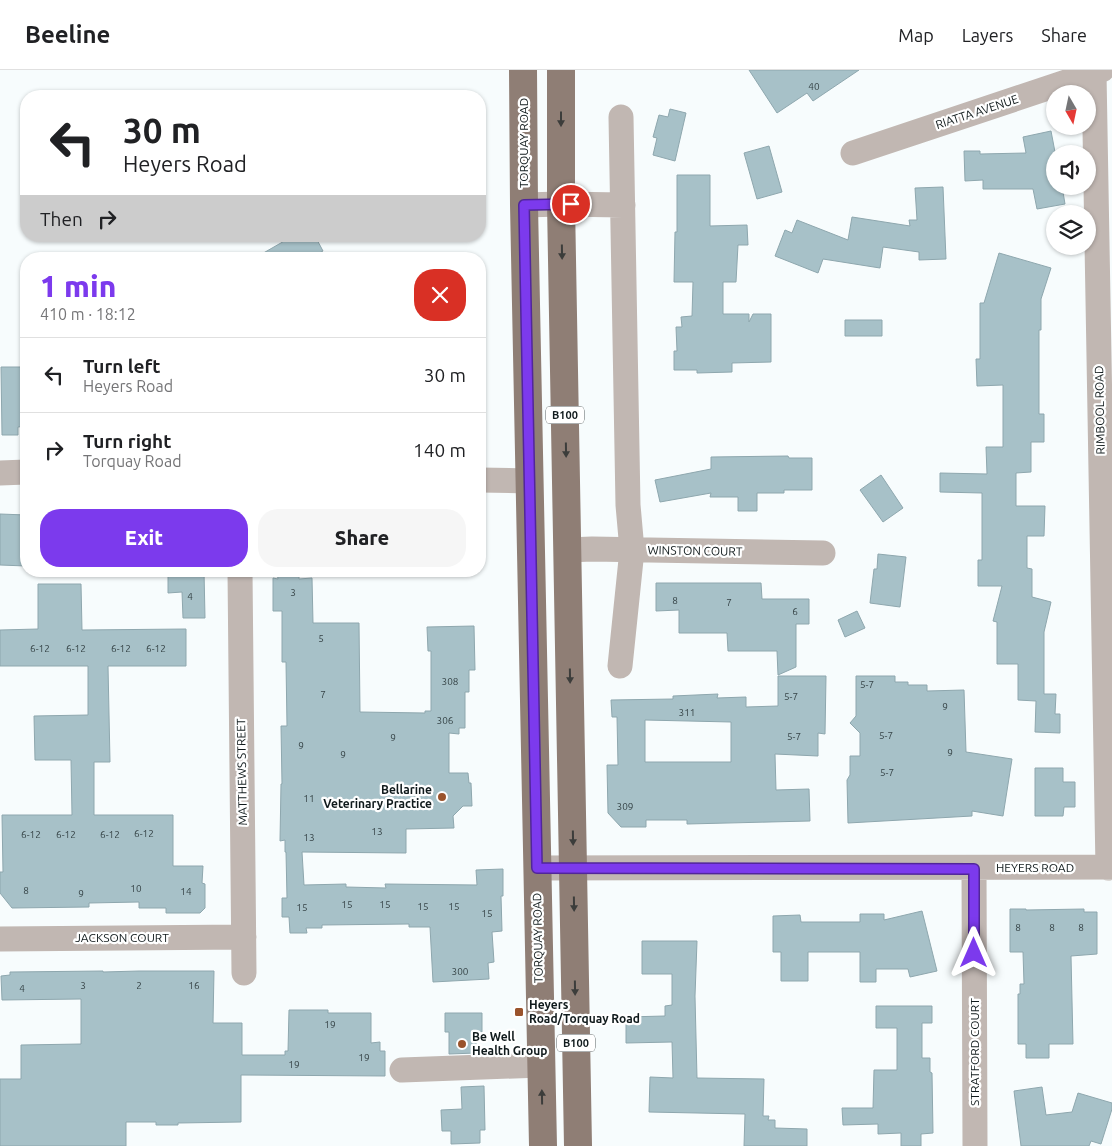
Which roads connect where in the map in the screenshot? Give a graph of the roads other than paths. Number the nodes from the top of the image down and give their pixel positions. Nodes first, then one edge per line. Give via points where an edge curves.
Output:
1 (523, 70) edge
2 (561, 70) edge
3 (1098, 71) edge
4 (621, 117) dead end
5 (853, 154) dead end
6 (561, 204) junction
7 (524, 205) junction
8 (623, 205) junction
9 (20, 472) edge
10 (0, 473) edge
11 (486, 480) edge
12 (530, 481) junction
13 (568, 550) junction
14 (632, 550) junction
15 (823, 552) dead end
16 (240, 577) edge
17 (620, 666) dead end
18 (537, 868) junction
19 (573, 868) junction
20 (1110, 868) edge
21 (974, 869) junction
22 (244, 937) junction
23 (0, 939) edge
24 (244, 972) dead end
25 (541, 1065) junction
26 (402, 1070) dead end
27 (542, 1146) edge
28 (578, 1146) edge
29 (975, 1146) edge

1 - 7 main road, TORQUAY ROAD / B100
2 -> 6 main road, B100
3 - 5 street, RIATTA AVENUE
3 - 20 street, RIMBOOL ROAD
4 - 8 street
6 - 7 street
6 - 8 street
6 -> 13 main road, B100
7 - 12 main road, TORQUAY ROAD / B100
8 - 14 street via 628,505
9 - 10 street
11 - 12 street
12 - 18 main road, TORQUAY ROAD / B100
13 - 14 street, WINSTON COURT
13 -> 19 main road, B100
14 - 15 street, WINSTON COURT
14 - 17 street
16 - 22 street, MATTHEWS STREET
18 - 19 street, HEYERS ROAD
18 - 25 main road, TORQUAY ROAD / B100
19 - 21 street, HEYERS ROAD
19 -> 28 main road, B100
20 - 21 street, HEYERS ROAD
21 - 29 street, STRATFORD COURT
22 - 23 street, JACKSON COURT
22 - 24 street, MATTHEWS STREET
25 - 26 street
27 -> 25 main road, TORQUAY ROAD / B100

